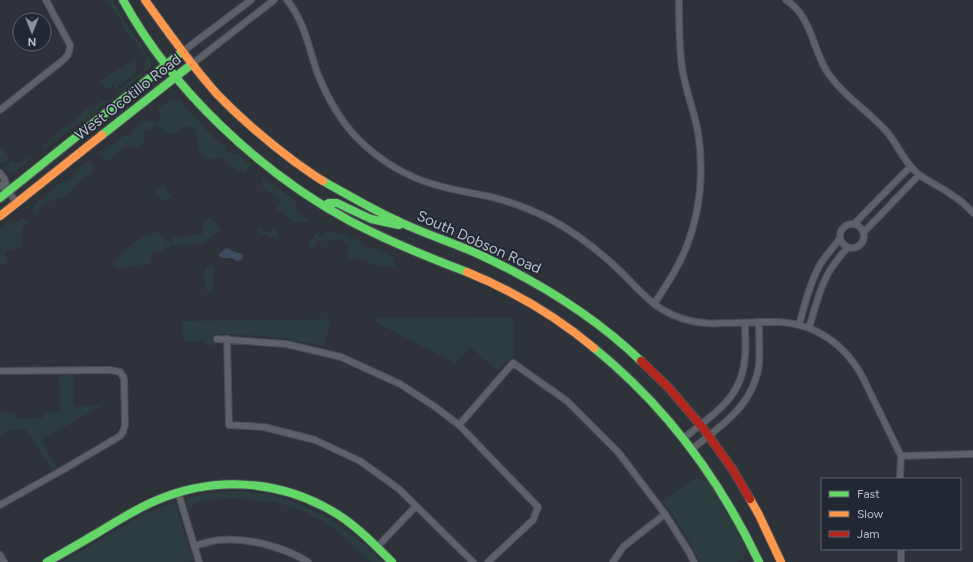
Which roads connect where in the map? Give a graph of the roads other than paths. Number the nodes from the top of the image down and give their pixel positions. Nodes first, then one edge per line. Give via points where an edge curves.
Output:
1 (46, 0) edge
2 (123, 0) edge
3 (145, 0) edge
4 (251, 0) edge
5 (274, 0) edge
6 (287, 0) edge
7 (679, 0) edge
8 (786, 0) edge
9 (182, 52) junction
10 (192, 64) junction
11 (166, 65) junction
12 (176, 76) junction
13 (0, 110) edge
14 (910, 167) junction
15 (0, 173) edge
16 (919, 175) junction
17 (0, 185) edge
18 (8, 192) junction
19 (0, 198) edge
20 (17, 203) junction
21 (324, 206) junction
22 (973, 213) edge
23 (0, 216) edge
24 (854, 224) junction
25 (413, 228) junction
26 (863, 234) junction
27 (840, 238) junction
28 (848, 247) junction
29 (654, 304) junction
30 (759, 322) junction
31 (745, 323) junction
32 (799, 325) junction
33 (809, 328) junction
34 (217, 339) dead end
35 (227, 340) junction
36 (0, 371) edge
37 (459, 425) junction
38 (700, 425) junction
39 (708, 436) junction
40 (684, 438) junction
41 (692, 449) junction
42 (973, 454) edge
43 (901, 456) junction
44 (900, 478) edge
45 (178, 492) junction
46 (0, 505) edge
47 (416, 506) junction
48 (665, 514) junction
49 (194, 546) junction
50 (377, 547) junction
51 (901, 550) edge
52 (0, 555) edge
53 (4, 562) edge
54 (47, 562) edge
55 (199, 562) edge
56 (308, 562) edge
57 (392, 562) edge
58 (473, 562) edge
59 (488, 562) edge
60 (613, 562) edge
61 (694, 562) edge
62 (759, 562) edge
63 (781, 562) edge
64 (901, 562) edge

1 - 13 street via 70,45 70,52
2 - 11 main road
3 - 9 main road, South Dobson Road
4 - 9 street, West Ocotillo Road
5 - 10 street, West Ocotillo Road
6 - 29 street via 300,19 317,71 330,100 356,137 373,152 394,166 435,185 488,196 550,219 602,254
7 - 29 street via 680,52 700,148 700,188 695,219 686,248
8 - 14 street via 805,20 822,64 833,80 885,130
9 - 10 main road, South Dobson Road
9 - 11 main road, West Ocotillo Road
10 - 12 main road, West Ocotillo Road
10 - 25 main road, South Dobson Road via 238,115 273,145 324,182
11 - 12 main road
11 - 18 main road, West Ocotillo Road
12 - 20 main road, West Ocotillo Road
12 - 21 main road via 236,141
14 - 16 street
14 - 24 street
15 - 18 street
16 - 22 street via 954,196
16 - 26 street
17 - 18 street
18 - 19 main road, West Ocotillo Road
18 - 20 street
20 - 23 main road, West Ocotillo Road
21 - 25 main road via 333,202 371,219
21 - 40 main road via 384,238 503,288 547,314 618,368
24 - 26 street via 860,227
24 - 27 street via 843,227
25 - 38 main road, South Dobson Road via 505,267 576,308 638,358
26 - 28 street via 860,244 854,248
27 - 28 street
27 - 32 street via 816,273
28 - 33 street via 829,272
29 - 31 street via 691,321 706,324
30 - 31 street
30 - 32 street
30 - 39 street via 758,365 753,386 735,414
31 - 38 street via 745,357 740,381 723,406
32 - 33 street
33 - 43 street via 837,345 860,372
34 - 35 street
35 - 37 street via 286,344 341,357 400,384
35 - 47 street via 230,425 264,428 314,440 360,461 399,489
36 - 46 street via 110,370 120,372 124,378 124,425 120,436
37 - 48 street via 513,363 567,401 618,452
37 - 59 street via 538,507 533,520
38 - 39 main road, South Dobson Road
38 - 40 street
39 - 41 street
39 - 63 main road, South Dobson Road via 731,467 753,504
40 - 41 main road
41 - 62 main road via 726,499
42 - 43 street
43 - 44 street
45 - 49 street
45 - 50 main road via 224,484 273,488 318,503 355,528
45 - 54 main road via 132,513
47 - 50 street
47 - 58 street
48 - 60 street via 623,547
48 - 61 street
49 - 55 street
49 - 56 street via 219,540 249,541 282,549
50 - 57 main road
51 - 64 street
52 - 53 street

